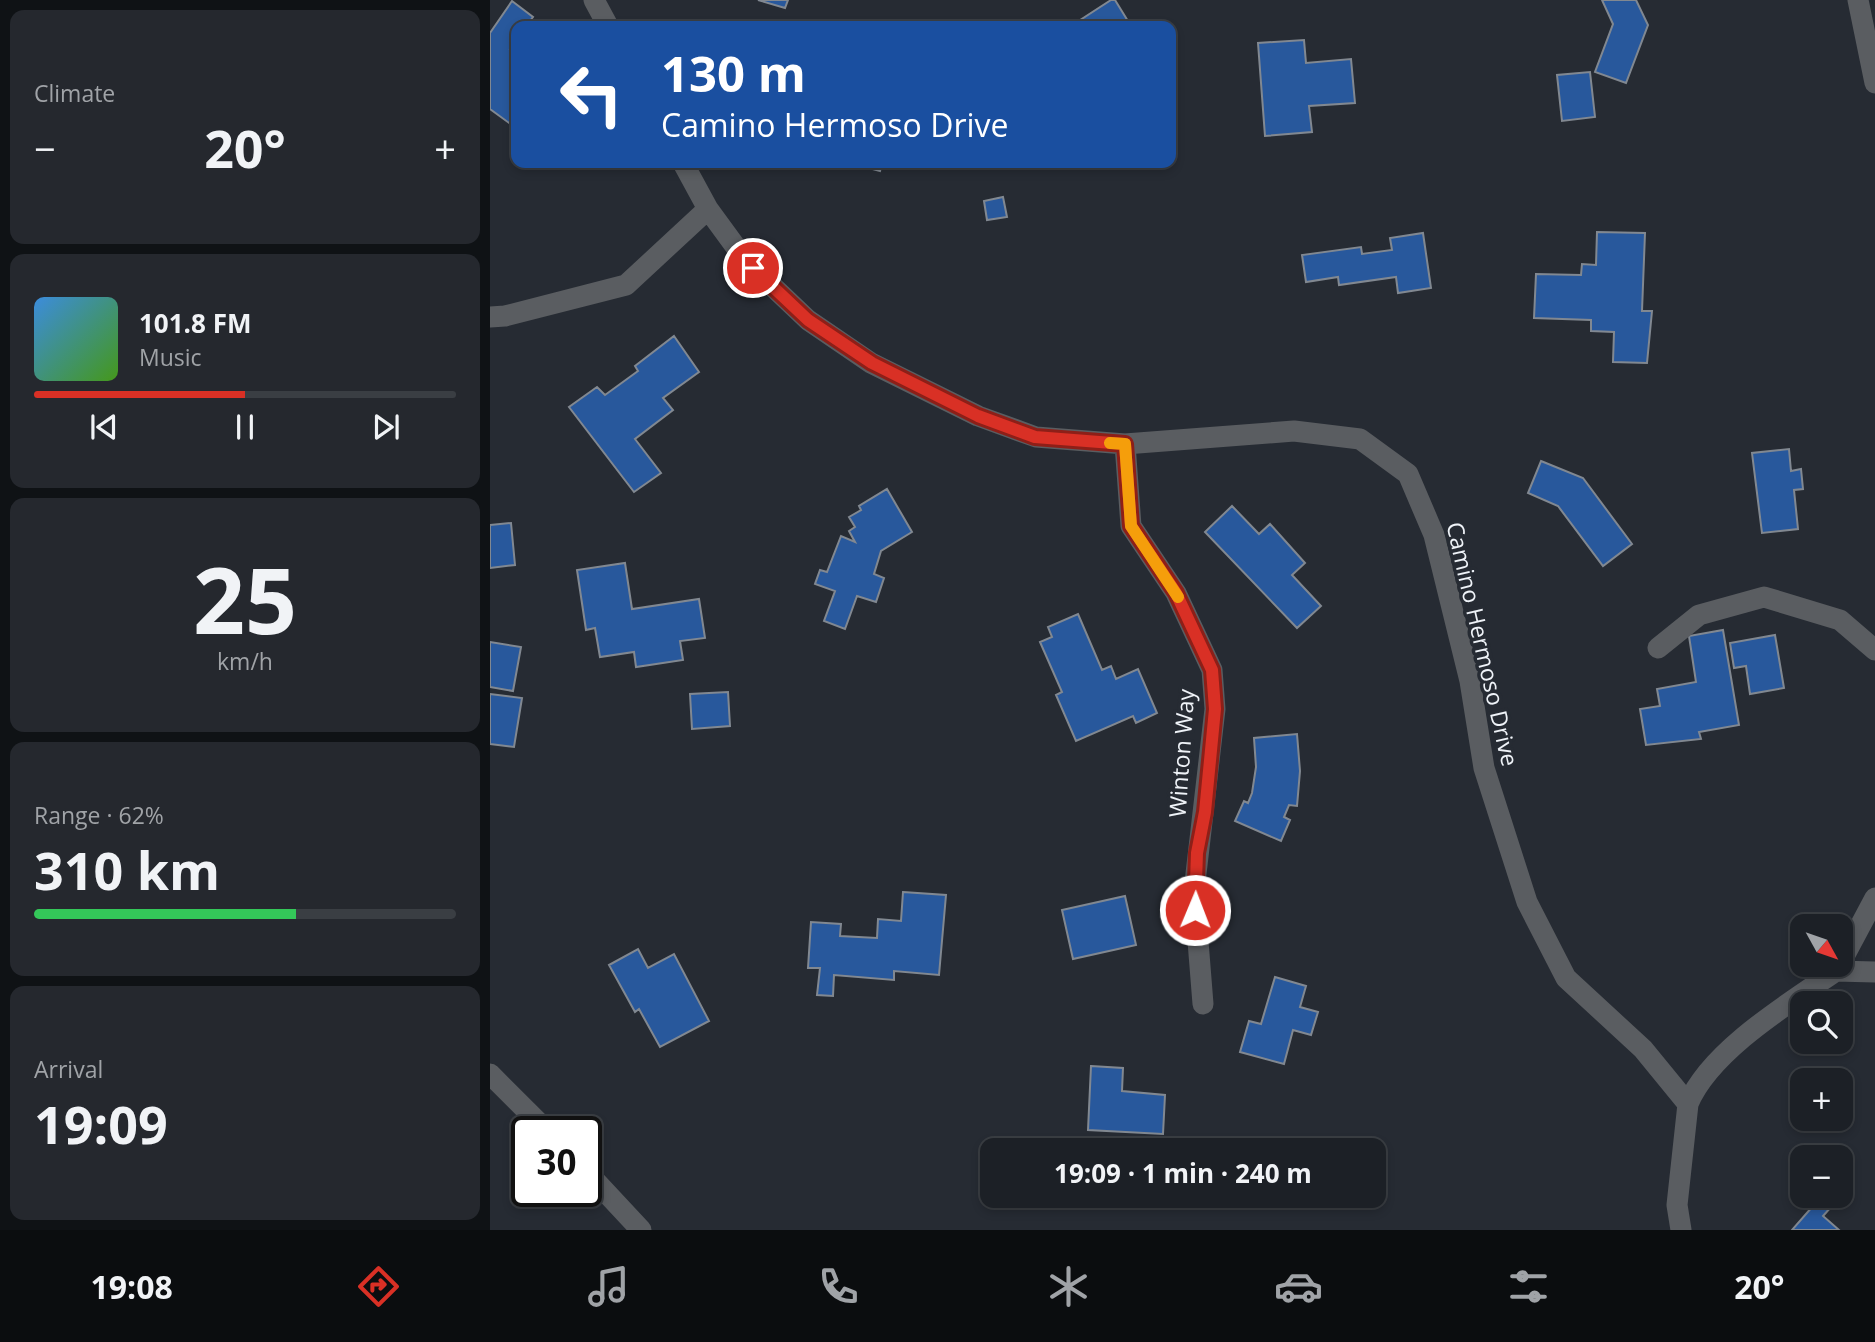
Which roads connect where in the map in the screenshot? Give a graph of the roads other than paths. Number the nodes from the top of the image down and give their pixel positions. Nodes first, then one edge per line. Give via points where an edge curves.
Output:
1 (594, 0) edge
2 (1858, 0) edge
3 (605, 21) edge
4 (1875, 83) edge
5 (686, 168) edge
6 (708, 209) junction
7 (490, 317) edge
8 (1125, 444) junction
9 (1658, 648) dead end
10 (1875, 650) edge
11 (1875, 898) edge
12 (1853, 940) edge
13 (1853, 968) edge
14 (1875, 972) edge
15 (1824, 977) edge
16 (1203, 1004) dead end
17 (490, 1074) edge
18 (1688, 1104) junction
19 (532, 1116) edge
20 (602, 1188) edge
21 (641, 1230) edge
22 (1681, 1230) edge

1 - 3 street
2 - 4 street
5 - 6 street, Camino Hermoso Drive
6 - 7 street via 626,285
6 - 8 street, Camino Hermoso Drive via 746,261 808,320 872,363 978,416 1035,437
8 - 16 street, Winton Way via 1131,526 1176,593 1212,670 1215,709 1194,891
8 - 18 street, Camino Hermoso Drive via 1294,431 1360,439 1408,474 1434,535 1470,681 1484,768 1527,902 1566,978 1643,1049
9 - 10 street via 1699,615 1765,597 1840,620
11 - 12 street
13 - 14 street
15 - 18 street via 1766,1019 1697,1082
17 - 19 street
18 - 22 street via 1677,1205
20 - 21 street

